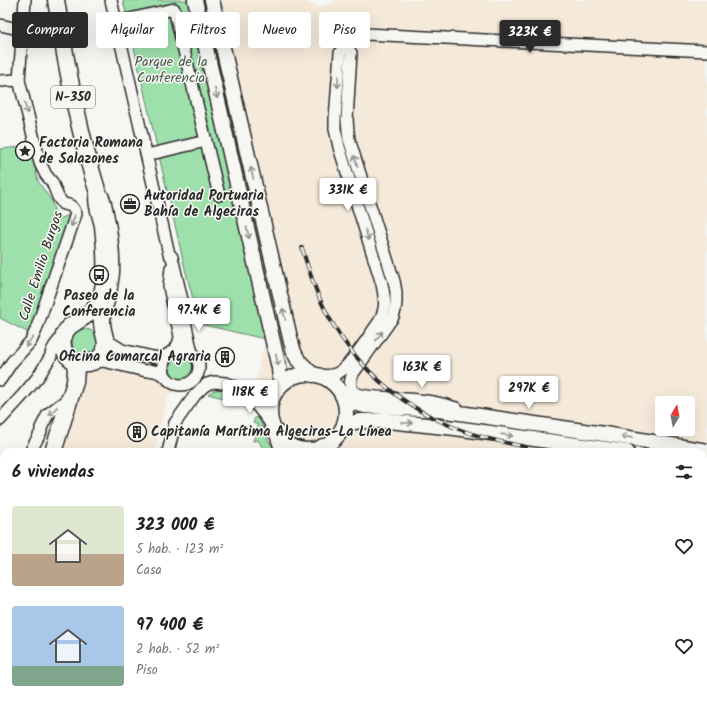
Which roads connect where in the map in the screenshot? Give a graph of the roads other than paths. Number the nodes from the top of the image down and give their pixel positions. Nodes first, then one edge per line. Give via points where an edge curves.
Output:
1 (25, 0) edge
2 (56, 0) edge
3 (112, 0) edge
4 (195, 0) edge
5 (212, 0) edge
6 (24, 12) edge
7 (58, 12) edge
8 (114, 12) edge
9 (161, 12) edge
10 (0, 25) edge
11 (12, 28) edge
12 (370, 34) edge
13 (22, 48) edge
14 (64, 48) edge
15 (122, 48) edge
16 (343, 48) edge
17 (348, 48) edge
18 (707, 51) edge
19 (19, 80) junction
20 (0, 81) edge
21 (206, 141) junction
22 (147, 155) junction
23 (98, 193) junction
24 (219, 195) dead end
25 (169, 254) junction
26 (70, 328) junction
27 (104, 335) junction
28 (172, 353) junction
29 (193, 354) junction
30 (51, 356) junction
31 (81, 360) junction
32 (316, 375) junction
33 (165, 376) junction
34 (0, 380) edge
35 (278, 389) junction
36 (243, 390) junction
37 (70, 395) junction
38 (342, 395) junction
39 (478, 416) junction
40 (0, 420) edge
41 (342, 429) junction
42 (59, 431) junction
43 (41, 432) junction
44 (276, 432) junction
45 (32, 448) edge
46 (54, 448) edge
47 (58, 448) edge
48 (169, 448) edge
49 (282, 448) edge
50 (296, 448) edge
51 (322, 448) edge
52 (598, 448) edge
53 (694, 448) edge

1 - 6 street, Calle Emilio Burgos
2 - 7 highway, N-350
3 - 8 street
4 -> 35 main road via 279,368
32 -> 5 main road via 298,360 291,342
9 - 21 street via 174,9
10 - 11 street
12 - 18 street
13 - 19 street, Calle Emilio Burgos
14 - 23 highway, N-350 via 74,106
15 - 22 street
16 -> 32 street via 340,52 336,129 339,147 382,284 385,307 379,322 345,368 328,376
39 -> 17 street via 444,404 358,395 350,388 352,375 390,322 395,310 396,292 348,131 351,53
19 - 20 street
19 -> 34 street, Calle Emilio Burgos via 40,163 58,198 63,204 74,207 76,214 31,341
21 - 22 street
21 - 24 street
22 - 25 street
23 - 26 highway, N-350 via 96,198 103,225 104,288 96,306
23 - 27 highway, N-350 via 107,224 111,259 108,294 102,320
25 - 28 street via 169,287 180,336
25 - 29 street
26 - 27 highway via 80,321 90,321 99,326
26 - 30 street via 53,349
26 - 31 highway via 63,347
27 - 28 street via 122,350 159,358
27 - 31 highway, N-350 via 106,346 102,355
28 - 29 street via 180,349
28 - 33 street via 163,364
29 - 33 street via 199,362 199,371 192,383 178,385
30 - 31 street via 61,355
30 - 40 street via 38,376
31 - 33 street via 103,361 160,372
31 - 37 highway via 75,365 75,382
31 - 47 highway, N-350 via 82,373
32 - 35 main road via 296,376
32 - 38 main road via 333,383
35 - 36 street via 268,393
35 - 44 main road via 271,409
36 - 44 street
36 - 48 street via 220,382 207,384 188,404 176,423
37 - 42 highway
37 -> 43 street via 48,414
38 - 39 main road via 350,402 365,406 439,410
38 - 41 main road via 346,416
53 -> 39 main road
41 - 51 main road via 334,440
41 -> 52 main road via 360,421 388,421
42 - 43 street via 52,425
42 - 46 highway
43 - 45 street
44 - 49 highway
44 - 50 main road

